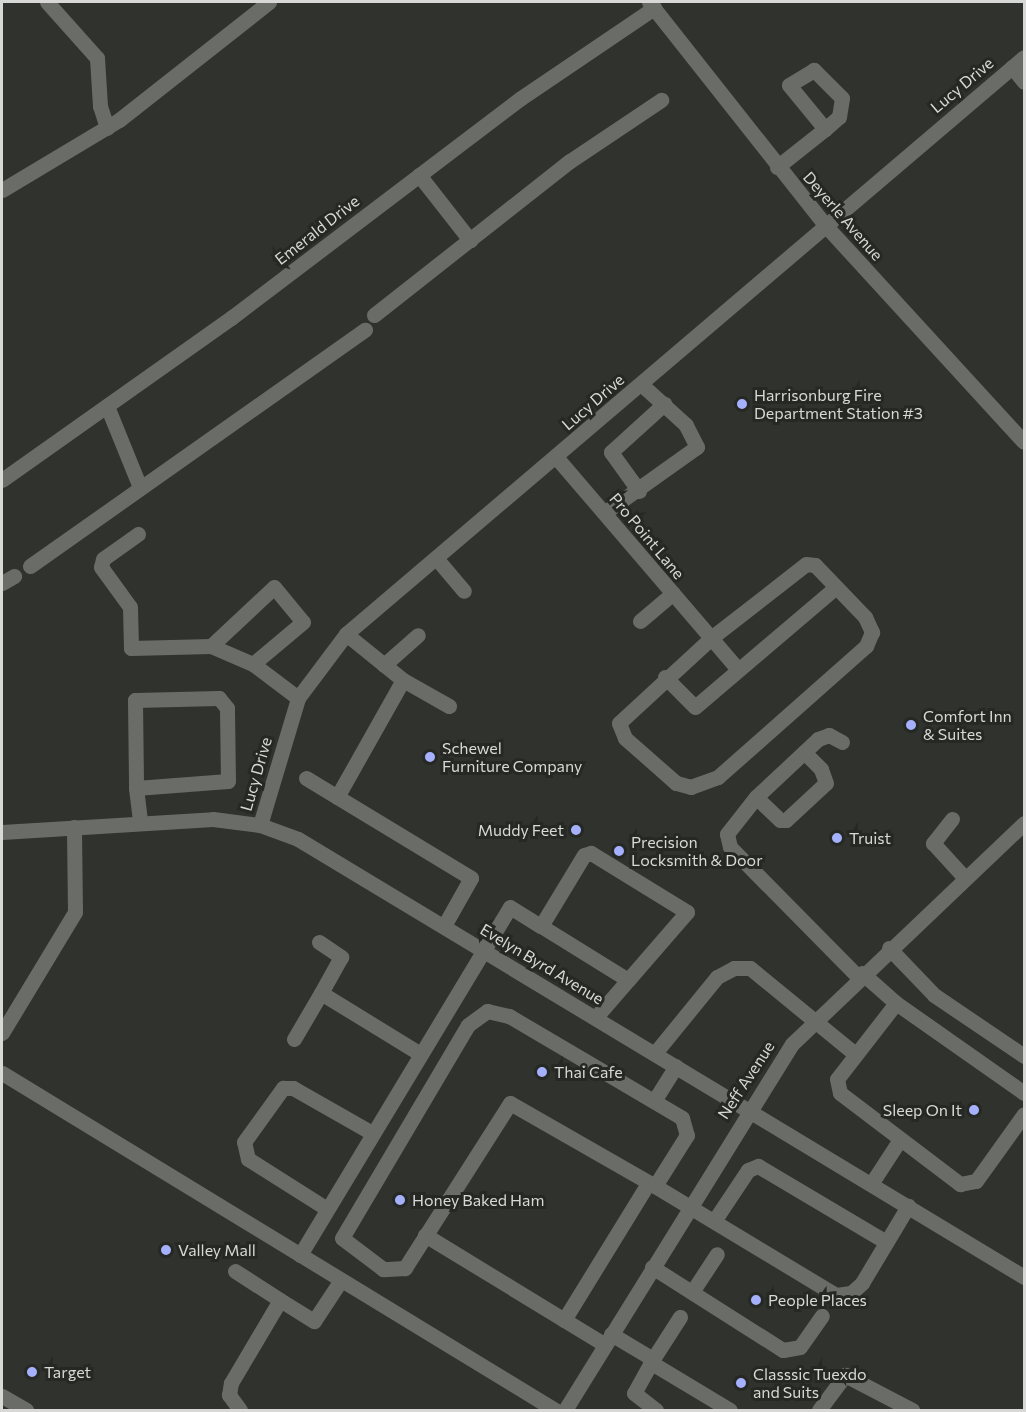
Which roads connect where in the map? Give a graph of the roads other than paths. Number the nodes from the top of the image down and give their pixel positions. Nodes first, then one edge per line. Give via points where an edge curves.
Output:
1 (47, 2) edge
2 (269, 2) edge
3 (652, 5) edge
4 (1024, 57) edge
5 (1012, 67) junction
6 (1024, 82) edge
7 (662, 100) dead end
8 (107, 128) junction
9 (825, 129) dead end
10 (777, 167) junction
11 (419, 175) junction
12 (2, 190) edge
13 (825, 225) junction
14 (470, 240) junction
15 (374, 315) dead end
16 (365, 330) dead end
17 (641, 384) junction
18 (664, 404) junction
19 (107, 406) junction
20 (1024, 442) edge
21 (556, 457) junction
22 (2, 480) edge
23 (140, 485) junction
24 (639, 491) junction
25 (604, 513) junction
26 (138, 534) dead end
27 (436, 558) junction
28 (30, 566) dead end
29 (836, 587) junction
30 (464, 591) dead end
31 (672, 593) junction
32 (640, 621) dead end
33 (346, 634) junction
34 (418, 635) dead end
35 (711, 638) junction
36 (211, 646) junction
37 (252, 664) junction
38 (384, 665) junction
39 (738, 669) junction
40 (665, 677) junction
41 (403, 680) junction
42 (298, 698) junction
43 (449, 706) dead end
44 (842, 742) dead end
45 (804, 752) junction
46 (306, 778) dead end
47 (136, 788) junction
48 (338, 797) junction
49 (756, 797) junction
50 (952, 819) dead end
51 (140, 823) junction
52 (1024, 823) edge
53 (260, 825) junction
54 (74, 827) junction
55 (2, 832) edge
56 (965, 878) junction
57 (444, 926) junction
58 (541, 926) junction
59 (320, 942) dead end
60 (889, 948) junction
61 (483, 950) junction
62 (860, 975) junction
63 (628, 980) junction
64 (321, 993) junction
65 (896, 1003) junction
66 (596, 1017) junction
67 (812, 1020) junction
68 (2, 1033) edge
69 (294, 1039) dead end
70 (419, 1053) junction
71 (655, 1053) junction
72 (855, 1054) junction
73 (1024, 1056) edge
74 (676, 1066) junction
75 (2, 1073) edge
76 (1024, 1093) edge
77 (654, 1101) junction
78 (748, 1110) junction
79 (1024, 1114) edge
80 (370, 1132) junction
81 (899, 1141) junction
82 (345, 1172) junction
83 (870, 1184) junction
84 (651, 1186) junction
85 (369, 1187) junction
86 (689, 1206) junction
87 (908, 1206) junction
88 (324, 1207) junction
89 (714, 1221) junction
90 (426, 1235) junction
91 (886, 1242) junction
92 (717, 1254) dead end
93 (300, 1255) junction
94 (652, 1267) junction
95 (235, 1271) dead end
96 (1024, 1277) edge
97 (340, 1280) junction
98 (692, 1292) junction
99 (280, 1300) junction
100 (822, 1316) dead end
101 (680, 1317) dead end
102 (564, 1320) junction
103 (608, 1339) junction
104 (651, 1360) junction
105 (2, 1396) edge
106 (26, 1410) edge
107 (240, 1410) edge
108 (555, 1410) edge
109 (565, 1410) edge
110 (656, 1410) edge
111 (730, 1410) edge
112 (819, 1410) edge
113 (912, 1410) edge

1 - 8 street via 97,58 100,106
2 - 8 street
3 - 10 street, Deyerle Avenue
3 - 11 street, Emerald Drive
4 - 5 street, Lucy Drive
5 - 6 street
5 - 13 street, Lucy Drive
7 - 14 street via 570,161
8 - 12 street
9 - 10 street
10 - 13 street, Deyerle Avenue
11 - 14 street
11 - 19 street, Emerald Drive
13 - 17 street, Lucy Drive
13 - 20 street, Deyerle Avenue
14 - 15 street
16 - 23 street
17 - 18 street
17 - 21 street, Lucy Drive
18 - 24 street via 611,452
18 - 24 street via 696,437 697,447
19 - 22 street, Emerald Drive
19 - 23 street
21 - 25 street, Pro Point Lane
21 - 27 street, Lucy Drive
23 - 28 street
24 - 25 street
25 - 31 street, Pro Point Lane
26 - 36 street via 103,559 101,567 130,608 131,648
27 - 30 street
27 - 33 street, Lucy Drive
29 - 35 street via 815,565 806,564
29 - 39 street
29 - 40 street via 865,617 872,632 866,646 718,777 691,787 676,783 625,738 619,723
31 - 32 street
31 - 35 street, Pro Point Lane
33 - 38 street
33 - 42 street, Lucy Drive
34 - 38 street
35 - 39 street, Pro Point Lane
35 - 40 street
36 - 37 street
36 - 37 street via 274,587 303,622
37 - 42 street
38 - 41 street
39 - 40 street via 694,706
41 - 43 street
41 - 48 street
42 - 53 street, Lucy Drive
44 - 45 street via 829,735
45 - 49 street
45 - 49 street via 821,769 826,783 786,820 780,820
46 - 48 street
47 - 47 street via 135,700 219,698 228,708 228,782
47 - 51 street
48 - 57 street via 471,878
49 - 62 street via 731,825 730,847
50 - 56 street via 929,838
51 - 53 street, Evelyn Byrd Avenue via 213,819
51 - 54 street, Evelyn Byrd Avenue
52 - 56 street, Neff Avenue
53 - 57 street, Evelyn Byrd Avenue via 310,845
54 - 55 street, Evelyn Byrd Avenue
54 - 68 street via 75,912
56 - 60 street, Neff Avenue
57 - 61 street, Evelyn Byrd Avenue
58 - 61 street via 510,907
58 - 63 street
58 - 63 street via 584,855 591,853 687,912
59 - 64 street via 341,957
60 - 62 street, Neff Avenue
60 - 73 street via 934,995
61 - 66 street, Evelyn Byrd Avenue
61 - 70 street
62 - 65 street
62 - 67 street, Neff Avenue
63 - 66 street
64 - 69 street
64 - 70 street
65 - 72 street
65 - 76 street
66 - 71 street, Evelyn Byrd Avenue
67 - 71 street via 750,968 734,968 717,978
67 - 72 street
67 - 78 street, Neff Avenue
70 - 80 street
71 - 74 street, Evelyn Byrd Avenue
72 - 81 street via 837,1087
74 - 77 street
74 - 78 street, Evelyn Byrd Avenue
75 - 93 street
77 - 84 street via 682,1118 689,1128
77 - 85 street via 509,1016 487,1011 468,1025
78 - 83 street, Evelyn Byrd Avenue
78 - 86 street, Neff Avenue
79 - 81 street via 969,1185
80 - 82 street
80 - 88 street via 293,1088 283,1088 244,1142 248,1159
81 - 83 street
82 - 85 street
82 - 88 street
83 - 87 street, Evelyn Byrd Avenue
84 - 86 street
84 - 90 street via 510,1103
84 - 102 street
85 - 90 street via 342,1231 346,1245 398,1272
86 - 89 street
86 - 94 street, Neff Avenue
87 - 91 street
87 - 96 street, Evelyn Byrd Avenue
88 - 93 street
89 - 91 street via 836,1295 850,1293 862,1283
89 - 91 street via 748,1170 758,1166
90 - 102 street
92 - 98 street
93 - 97 street
94 - 98 street
94 - 103 street, Neff Avenue
95 - 99 street
97 - 99 street via 314,1321
97 - 108 street
98 - 100 street via 783,1350 800,1347
99 - 107 street via 231,1383 229,1395
101 - 104 street
102 - 103 street
103 - 104 street
103 - 109 street, Neff Avenue
104 - 110 street via 634,1393
104 - 111 street
105 - 106 street
112 - 113 street via 845,1375

